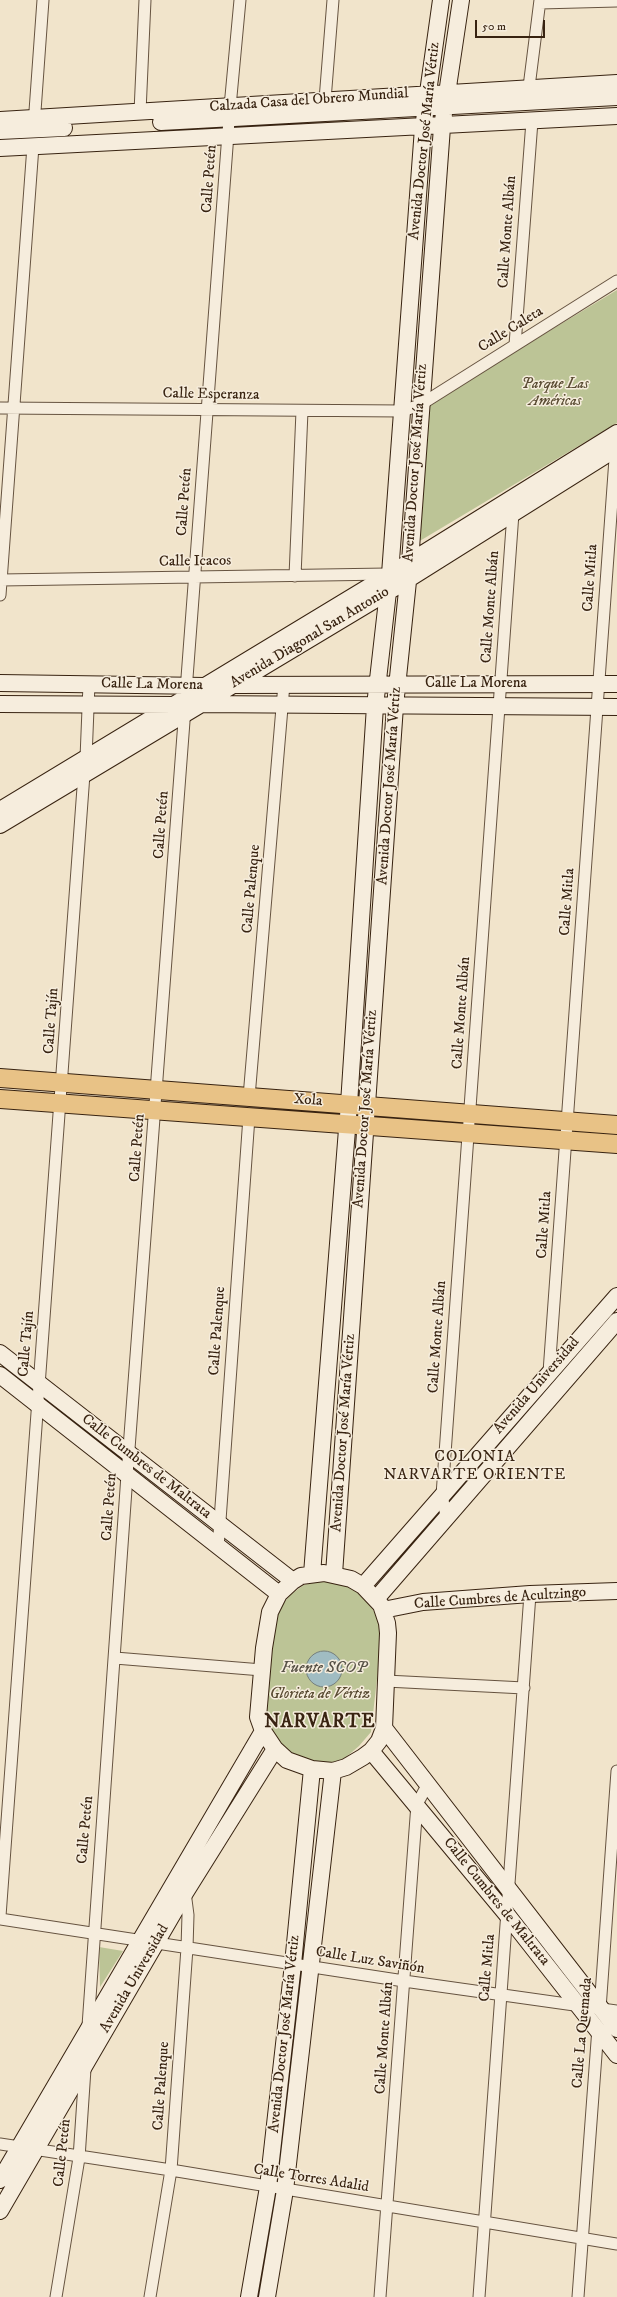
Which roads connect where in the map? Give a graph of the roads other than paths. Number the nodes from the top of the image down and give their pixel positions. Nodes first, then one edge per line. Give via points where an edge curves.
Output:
1 (43, 0) edge
2 (145, 0) edge
3 (240, 0) edge
4 (333, 0) edge
5 (441, 0) edge
6 (461, 0) edge
7 (617, 1) edge
8 (540, 2) edge
9 (617, 83) edge
10 (529, 87) junction
11 (617, 97) edge
12 (325, 100) junction
13 (445, 100) junction
14 (425, 101) junction
15 (140, 112) junction
16 (230, 112) junction
17 (617, 116) edge
18 (0, 120) edge
19 (532, 121) junction
20 (34, 124) junction
21 (442, 127) junction
22 (423, 128) junction
23 (0, 131) edge
24 (228, 137) junction
25 (33, 146) junction
26 (0, 148) edge
27 (617, 281) edge
28 (516, 345) junction
29 (420, 405) junction
30 (0, 408) edge
31 (14, 408) junction
32 (207, 410) junction
33 (302, 410) junction
34 (402, 411) junction
35 (617, 439) edge
36 (513, 513) junction
37 (410, 562) junction
38 (390, 574) junction
39 (295, 576) junction
40 (195, 577) junction
41 (408, 578) junction
42 (1, 580) junction
43 (388, 592) junction
44 (0, 595) edge
45 (0, 683) edge
46 (89, 684) junction
47 (284, 684) junction
48 (378, 684) junction
49 (397, 684) junction
50 (501, 684) junction
51 (599, 684) junction
52 (617, 684) edge
53 (232, 685) junction
54 (205, 686) junction
55 (186, 702) junction
56 (0, 704) edge
57 (88, 704) junction
58 (282, 705) junction
59 (375, 706) junction
60 (395, 706) junction
61 (499, 707) junction
62 (597, 707) junction
63 (617, 707) edge
64 (85, 766) junction
65 (0, 810) edge
66 (0, 825) edge
67 (0, 1078) edge
68 (63, 1082) junction
69 (157, 1090) junction
70 (250, 1097) junction
71 (0, 1099) edge
72 (61, 1103) junction
73 (358, 1105) junction
74 (156, 1110) junction
75 (469, 1114) junction
76 (250, 1117) junction
77 (568, 1121) junction
78 (356, 1124) junction
79 (617, 1125) edge
80 (468, 1134) junction
81 (566, 1141) junction
82 (617, 1144) edge
83 (617, 1296) edge
84 (617, 1321) edge
85 (0, 1353) edge
86 (549, 1372) junction
87 (4, 1381) edge
88 (39, 1384) junction
89 (38, 1404) junction
90 (507, 1420) junction
91 (519, 1433) junction
92 (129, 1453) junction
93 (127, 1475) junction
94 (442, 1495) junction
95 (446, 1516) junction
96 (219, 1523) junction
97 (218, 1548) junction
98 (312, 1574) junction
99 (334, 1574) junction
100 (293, 1581) junction
101 (363, 1586) junction
102 (617, 1591) edge
103 (279, 1594) junction
104 (530, 1594) junction
105 (380, 1605) junction
106 (115, 1658) junction
107 (262, 1670) junction
108 (386, 1681) junction
109 (524, 1688) junction
110 (384, 1728) junction
111 (263, 1732) junction
112 (275, 1749) junction
113 (371, 1751) junction
114 (312, 1769) junction
115 (333, 1771) junction
116 (617, 1771) edge
117 (428, 1784) junction
118 (417, 1804) junction
119 (175, 1880) junction
120 (509, 1890) junction
121 (185, 1893) junction
122 (508, 1916) junction
123 (0, 1918) edge
124 (93, 1933) junction
125 (149, 1942) junction
126 (187, 1948) junction
127 (293, 1964) junction
128 (311, 1967) junction
129 (404, 1982) junction
130 (500, 1994) junction
131 (580, 2006) junction
132 (600, 2008) junction
133 (617, 2011) edge
134 (598, 2029) junction
135 (617, 2029) edge
136 (88, 2030) junction
137 (617, 2055) edge
138 (85, 2065) junction
139 (0, 2144) edge
140 (20, 2147) junction
141 (36, 2150) junction
142 (79, 2158) junction
143 (171, 2170) junction
144 (0, 2180) edge
145 (268, 2187) junction
146 (285, 2190) junction
147 (387, 2207) junction
148 (0, 2211) edge
149 (484, 2224) junction
150 (583, 2238) junction
151 (617, 2244) edge
152 (56, 2297) edge
153 (150, 2297) edge
154 (249, 2297) edge
155 (267, 2297) edge
156 (380, 2297) edge
157 (479, 2297) edge
158 (578, 2297) edge

1 - 20 street
2 - 15 street
3 - 16 street, Calle Petén
4 - 12 street
5 - 14 main road, Avenida Doctor José María Vértiz
6 - 13 main road, Avenida Doctor José María Vértiz
7 - 8 street
8 - 10 street
9 - 10 main road, Calzada Casa del Obrero Mundial
10 - 13 main road, Calzada Casa del Obrero Mundial
11 - 13 main road, Calzada Casa del Obrero Mundial
12 - 14 main road, Calzada Casa del Obrero Mundial
12 - 16 main road, Calzada Casa del Obrero Mundial
13 - 14 main road, Calzada Casa del Obrero Mundial
13 - 21 main road, Avenida Doctor José María Vértiz
14 - 16 main road, Calzada Casa del Obrero Mundial
14 - 22 main road, Avenida Doctor José María Vértiz
15 - 16 main road, Calzada Casa del Obrero Mundial
15 - 20 main road, Calzada Casa del Obrero Mundial
16 - 20 main road, Calzada Casa del Obrero Mundial
16 - 24 street, Calle Petén
17 - 19 main road, Calzada Casa del Obrero Mundial
18 - 20 main road, Calzada Casa del Obrero Mundial
19 - 21 main road, Calzada Casa del Obrero Mundial
19 - 28 street, Calle Monte Albán
20 - 23 main road, Calzada Casa del Obrero Mundial
21 - 22 main road, Calzada Casa del Obrero Mundial
21 - 29 main road, Avenida Doctor José María Vértiz
22 - 24 main road, Calzada Casa del Obrero Mundial
22 - 34 main road, Avenida Doctor José María Vértiz
24 - 25 main road, Calzada Casa del Obrero Mundial
24 - 32 street, Calle Petén
25 - 26 main road, Calzada Casa del Obrero Mundial
25 - 31 street
27 - 28 street, Calle Caleta
28 - 29 street, Calle Caleta
29 - 34 street, Calle Esperanza
29 - 37 main road, Avenida Doctor José María Vértiz
30 - 31 street, Calle Esperanza
31 - 32 street, Calle Esperanza
31 - 42 street
32 - 33 street, Calle Esperanza
32 - 40 street, Calle Petén
33 - 34 street, Calle Esperanza
33 - 39 street
34 - 38 main road, Avenida Doctor José María Vértiz
35 - 36 main road, Avenida Diagonal San Antonio
35 - 37 main road, Avenida Diagonal San Antonio
35 - 51 street, Calle Mitla
36 - 41 main road, Avenida Diagonal San Antonio
36 - 50 street, Calle Monte Albán
37 - 38 main road, Avenida Diagonal San Antonio
37 - 41 main road, Avenida Doctor José María Vértiz
38 - 39 street, Calle Icacos
38 - 43 main road, Avenida Doctor José María Vértiz
38 - 54 main road, Avenida Diagonal San Antonio
39 - 40 street, Calle Icacos
40 - 42 street, Calle Icacos
40 - 55 street, Calle Petén
41 - 43 main road, Avenida Diagonal San Antonio
41 - 49 main road, Avenida Doctor José María Vértiz
42 - 44 street
43 - 48 main road, Avenida Doctor José María Vértiz
43 - 53 main road, Avenida Diagonal San Antonio
45 - 46 main road, Calle La Morena
46 - 55 main road, Calle La Morena
46 - 57 street, Calle Tajín
47 - 48 main road, Calle La Morena
47 - 53 main road, Calle La Morena
47 - 58 street, Calle Palenque
48 - 49 main road, Calle La Morena
48 - 59 main road, Avenida Doctor José María Vértiz
49 - 50 main road, Calle La Morena
49 - 60 main road, Avenida Doctor José María Vértiz
50 - 51 main road, Calle La Morena
50 - 61 street, Calle Monte Albán
51 - 52 main road, Calle La Morena
51 - 62 street, Calle Mitla
53 - 54 main road, Calle La Morena
53 - 55 main road, Avenida Diagonal San Antonio
54 - 55 main road, Avenida Diagonal San Antonio
55 - 57 main road, Calle La Morena
55 - 58 main road, Calle La Morena
55 - 64 main road, Avenida Diagonal San Antonio
55 - 69 street, Calle Petén
56 - 57 main road, Calle La Morena
57 - 64 street, Calle Tajín
58 - 59 main road, Calle La Morena
58 - 70 street, Calle Palenque
59 - 60 main road, Calle La Morena
59 - 73 main road, Avenida Doctor José María Vértiz
60 - 61 main road, Calle La Morena
60 - 73 main road, Avenida Doctor José María Vértiz
61 - 62 main road, Calle La Morena
61 - 75 street, Calle Monte Albán
62 - 63 main road, Calle La Morena
62 - 77 street, Calle Mitla
64 - 65 main road, Avenida Diagonal San Antonio
64 - 66 main road, Avenida Diagonal San Antonio
64 - 68 street, Calle Tajín
67 - 68 main road, Xola
68 - 69 main road, Xola
68 - 72 street, Calle Tajín
69 - 70 main road, Xola
69 - 74 street, Calle Petén
70 - 73 main road, Xola
71 - 72 main road, Xola
72 - 74 main road, Xola
72 - 88 street, Calle Tajín
73 - 75 main road, Xola
73 - 78 main road, Avenida Doctor José María Vértiz
74 - 76 main road, Xola
74 - 92 street, Calle Petén
75 - 77 main road, Xola
75 - 80 street, Calle Monte Albán
76 - 78 main road, Xola
76 - 96 street, Calle Palenque
77 - 79 main road, Xola
77 - 81 street, Calle Mitla
78 - 80 main road, Xola
78 - 98 main road, Avenida Doctor José María Vértiz
78 - 99 main road, Avenida Doctor José María Vértiz
80 - 81 main road, Xola
80 - 94 street, Calle Monte Albán
81 - 82 main road, Xola
81 - 86 street, Calle Mitla
83 - 86 main road, Avenida Universidad
84 - 91 main road, Avenida Universidad
85 - 88 main road, Calle Cumbres de Maltrata
86 - 90 main road, Avenida Universidad
87 - 89 main road, Calle Cumbres de Maltrata
88 - 89 street, Calle Tajín
88 - 92 main road, Calle Cumbres de Maltrata
89 - 93 main road, Calle Cumbres de Maltrata
89 - 123 street, Calle Tajín
90 - 91 main road
90 - 94 main road, Avenida Universidad
91 - 95 main road, Avenida Universidad
92 - 93 street, Calle Petén
92 - 96 main road, Calle Cumbres de Maltrata
93 - 97 main road, Calle Cumbres de Maltrata
93 - 106 street, Calle Petén
94 - 95 street, Calle Monte Albán
94 - 101 main road, Avenida Universidad
95 - 105 main road, Avenida Universidad
96 - 97 street, Calle Palenque
96 - 100 main road, Calle Cumbres de Maltrata
97 - 103 main road, Calle Cumbres de Maltrata
98 - 99 main road
98 - 100 main road
99 - 101 main road
100 - 103 main road
101 - 105 main road
102 - 104 main road, Calle Cumbres de Acultzingo
103 - 107 main road via 266,1626
104 - 105 main road, Calle Cumbres de Acultzingo
104 - 109 street, Calle Mitla
105 - 108 main road via 388,1633
106 - 107 street
106 - 124 street, Calle Petén
107 - 111 main road via 258,1717
108 - 109 street
108 - 110 main road
109 - 120 street, Calle Mitla
110 - 113 main road via 379,1741
110 - 117 main road, Calle Cumbres de Maltrata
111 - 112 main road
111 - 119 main road, Avenida Universidad
112 - 114 main road via 287,1760
112 - 121 main road, Avenida Universidad
113 - 115 main road via 346,1767
113 - 118 main road, Calle Cumbres de Maltrata
114 - 115 main road
114 - 127 main road, Avenida Doctor José María Vértiz
115 - 128 main road, Avenida Doctor José María Vértiz
116 - 132 street, Calle La Quemada
117 - 118 street, Calle Monte Albán
117 - 120 main road, Calle Cumbres de Maltrata
118 - 122 main road, Calle Cumbres de Maltrata
118 - 129 street, Calle Monte Albán
119 - 121 street, Calle Palenque
119 - 125 main road, Avenida Universidad
120 - 122 street, Calle Mitla
120 - 132 main road, Calle Cumbres de Maltrata
121 - 125 main road, Avenida Universidad
121 - 126 street, Calle Palenque via 188,1915
122 - 130 street, Calle Mitla
122 - 131 main road, Calle Cumbres de Maltrata
123 - 124 street, Calle Luz Saviñón
124 - 125 street, Calle Luz Saviñón
124 - 136 street, Calle Petén
125 - 126 street, Calle Luz Saviñón
125 - 136 main road, Avenida Universidad
125 - 138 main road, Avenida Universidad
126 - 127 street, Calle Luz Saviñón
126 - 143 street, Calle Palenque
127 - 128 street, Calle Luz Saviñón
127 - 145 main road, Avenida Doctor José María Vértiz
128 - 129 street, Calle Luz Saviñón
128 - 146 main road, Avenida Doctor José María Vértiz
129 - 130 street, Calle Luz Saviñón
129 - 147 street, Calle Monte Albán
130 - 131 street, Calle Luz Saviñón
130 - 149 street, Calle Mitla
131 - 132 street, Calle Luz Saviñón
131 - 134 main road, Calle Cumbres de Maltrata
132 - 133 street, Calle Luz Saviñón
132 - 134 street, Calle La Quemada
132 - 135 main road, Calle Cumbres de Maltrata
134 - 137 main road, Calle Cumbres de Maltrata
134 - 150 street, Calle La Quemada
136 - 138 street, Calle Petén
136 - 140 main road, Avenida Universidad
138 - 141 main road, Avenida Universidad
138 - 142 street, Calle Petén
139 - 140 street, Calle Torres Adalid
140 - 141 street, Calle Torres Adalid
140 - 144 main road, Avenida Universidad
141 - 142 street, Calle Torres Adalid
141 - 148 main road, Avenida Universidad
142 - 143 street, Calle Torres Adalid
142 - 152 street, Calle Petén
143 - 145 street, Calle Torres Adalid
143 - 153 street, Calle Palenque
145 - 146 street, Calle Torres Adalid
145 - 154 main road, Avenida Doctor José María Vértiz
146 - 147 street, Calle Torres Adalid
146 - 155 main road, Avenida Doctor José María Vértiz
147 - 149 street, Calle Torres Adalid
147 - 156 street, Calle Monte Albán
149 - 150 street, Calle Torres Adalid
149 - 157 street, Calle Mitla
150 - 151 street, Calle Torres Adalid
150 - 158 street, Calle La Quemada

